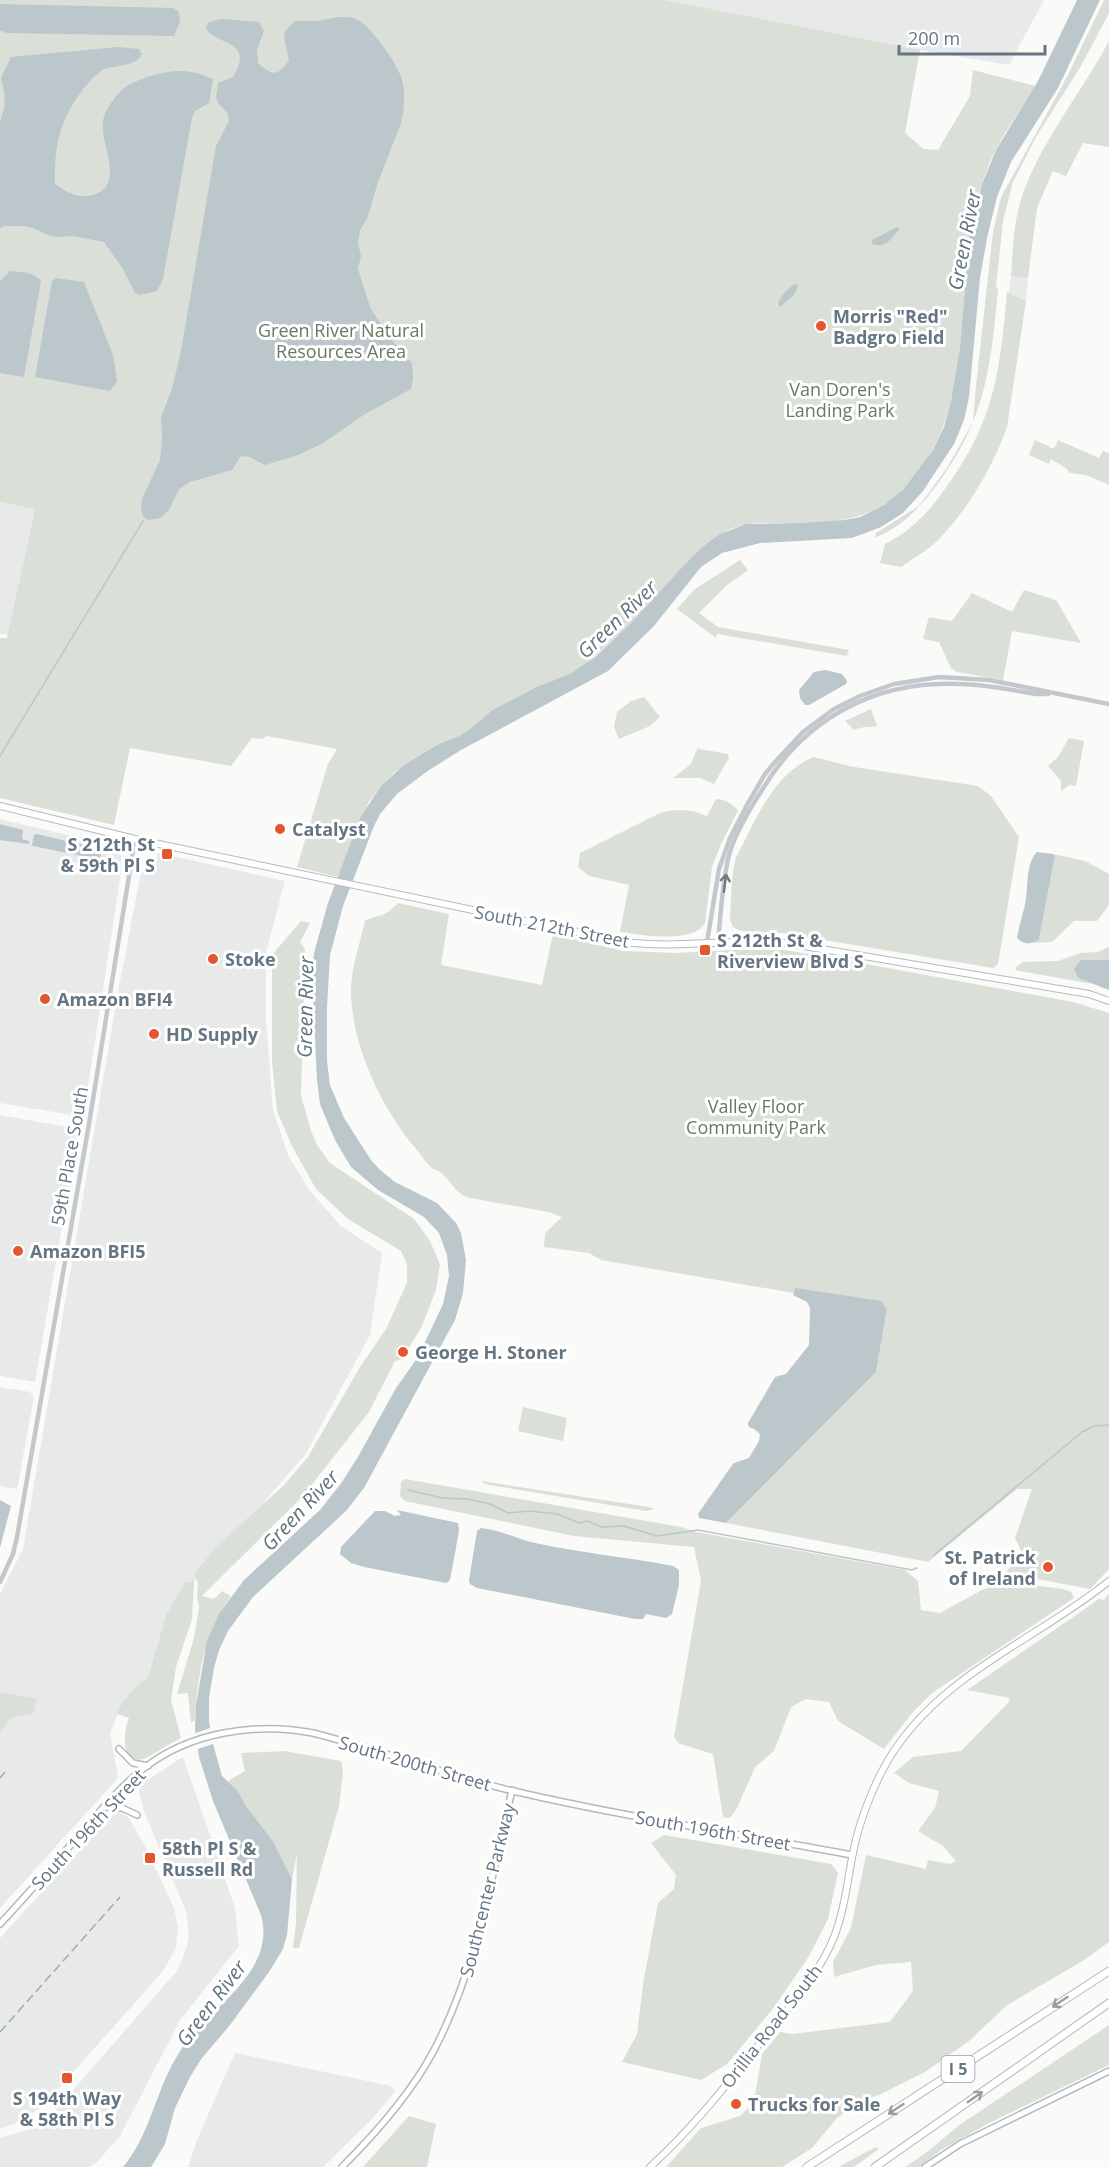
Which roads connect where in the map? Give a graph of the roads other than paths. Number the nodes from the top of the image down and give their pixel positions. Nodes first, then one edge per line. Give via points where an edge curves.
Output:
1 (959, 681) junction
2 (1109, 704) edge
3 (0, 806) edge
4 (135, 839) junction
5 (718, 941) junction
6 (707, 942) junction
7 (1109, 1001) edge
8 (1109, 1581) edge
9 (0, 1582) edge
10 (255, 1729) joint
11 (119, 1749) dead end
12 (148, 1766) junction
13 (512, 1790) junction
14 (575, 1804) joint
15 (104, 1808) junction
16 (137, 1815) dead end
17 (852, 1855) junction
18 (0, 1924) edge
19 (1109, 1971) edge
20 (1109, 2003) edge
21 (1109, 2071) edge
22 (342, 2167) edge
23 (650, 2167) edge
24 (807, 2167) edge
25 (875, 2167) edge
26 (925, 2167) edge

1 - 2 street
5 -> 1 street via 727,866 734,844 768,779 790,751 851,704 893,689
1 - 6 street via 939,677 873,691 834,709 795,741 765,774 730,838 719,869
3 - 4 main road, South 212th Street
4 - 6 main road, South 212th Street via 625,942
4 - 9 street, 59th Place South via 18,1528 13,1554
5 - 6 main road, South 212th Street
5 - 7 main road, South 212th Street via 763,940 805,946 1089,994
8 - 17 main road, Orillia Road South via 966,1678 915,1724 891,1756 865,1810
10 - 12 main road, South 196th Street via 224,1733 180,1748
10 - 13 main road, South 200th Street via 313,1733
11 - 12 main road via 133,1763
12 - 15 main road, South 196th Street
13 - 14 main road, South 200th Street
13 - 22 main road, Southcenter Parkway via 474,1952 459,1996 420,2074 386,2120
14 - 17 main road, South 196th Street
15 - 16 main road via 122,1808
15 - 18 main road, South 196th Street
17 - 23 main road, Orillia Road South via 842,1914 827,1953 717,2096 678,2142
19 -> 24 highway, I 5
25 -> 20 highway, I 5
21 - 26 main road via 960,2144

